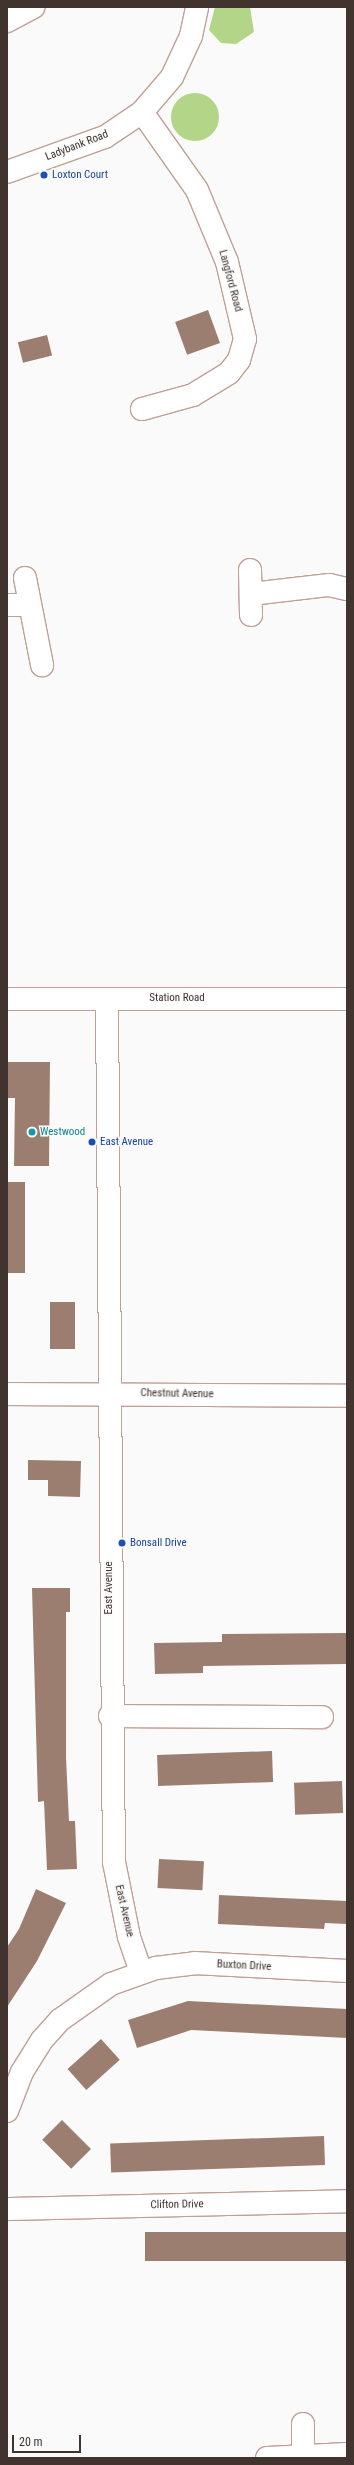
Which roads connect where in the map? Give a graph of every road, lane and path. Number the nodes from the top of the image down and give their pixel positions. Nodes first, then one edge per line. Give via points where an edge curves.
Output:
1 (33, 7) edge
2 (197, 7) edge
3 (7, 21) edge
4 (142, 112) junction
5 (7, 172) edge
6 (142, 409) dead end
7 (250, 570) dead end
8 (25, 578) dead end
9 (347, 589) edge
10 (251, 594) junction
11 (7, 605) edge
12 (29, 605) junction
13 (251, 615) dead end
14 (42, 665) dead end
15 (7, 999) edge
16 (107, 999) junction
17 (347, 999) edge
18 (7, 1394) edge
19 (108, 1394) junction
20 (347, 1396) edge
21 (110, 1716) junction
22 (322, 1717) dead end
23 (347, 1971) edge
24 (141, 1972) junction
25 (7, 2111) edge
26 (347, 2201) edge
27 (7, 2209) edge
28 (302, 2424) dead end
29 (347, 2454) edge
30 (303, 2456) junction
31 (267, 2458) edge

1 - 3 street
2 - 4 street, Ladybank Road via 191,36 172,77
4 - 5 street, Ladybank Road via 105,136
4 - 6 street, Langford Road via 197,190 227,262 245,338 240,360 229,373 193,395
7 - 10 street
8 - 12 street
9 - 10 street via 329,585
10 - 13 street
11 - 12 street
12 - 14 street
15 - 16 street, Station Road
16 - 17 street, Station Road
16 - 19 street, East Avenue
18 - 19 street, Chestnut Avenue
19 - 20 street, Chestnut Avenue
19 - 21 street, East Avenue
21 - 22 street
21 - 24 street, East Avenue via 114,1862 125,1922
23 - 24 street, Buxton Drive via 195,1963
24 - 25 street via 86,1998 60,2020 42,2040 22,2072
26 - 27 street, Clifton Drive
28 - 30 street
29 - 30 street
30 - 31 street

